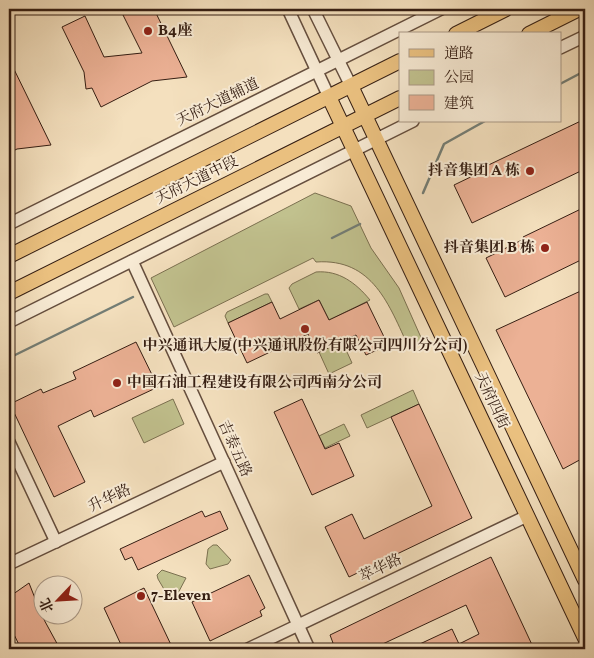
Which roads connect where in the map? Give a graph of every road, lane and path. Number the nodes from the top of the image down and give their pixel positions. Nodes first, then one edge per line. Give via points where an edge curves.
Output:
1 (288, 9) edge
2 (313, 9) edge
3 (441, 9) edge
4 (506, 9) edge
5 (579, 9) edge
6 (460, 32) edge
7 (533, 32) edge
8 (585, 36) edge
9 (562, 47) edge
10 (338, 60) junction
11 (399, 62) edge
12 (317, 70) junction
13 (351, 86) junction
14 (329, 97) junction
15 (399, 98) edge
16 (364, 116) junction
17 (411, 122) edge
18 (342, 126) junction
19 (376, 140) junction
20 (354, 150) junction
21 (9, 224) edge
22 (9, 256) edge
23 (132, 261) junction
24 (9, 293) edge
25 (9, 322) edge
26 (9, 442) edge
27 (224, 462) junction
28 (527, 516) junction
29 (56, 542) junction
30 (9, 564) edge
31 (585, 580) edge
32 (298, 626) junction
33 (585, 638) edge
34 (248, 649) edge
35 (308, 649) edge

1 - 12 street
2 - 10 street
3 - 10 street, 天府大道辅道
4 - 6 main road
5 - 7 main road
8 - 9 street
10 - 12 street, 天府大道辅道
10 - 13 street
11 - 13 main road, 天府大道中段
12 - 14 street
12 - 21 street, 天府大道辅道
13 - 14 main road, 天府大道中段
13 - 16 main road, 天府四街
14 - 18 main road, 天府四街
14 - 22 main road, 天府大道中段
15 - 16 main road, 天府大道中段
16 - 18 main road, 天府大道中段
16 - 19 main road, 天府四街
17 - 19 street
18 - 20 main road, 天府四街
18 - 24 main road, 天府大道中段
19 - 20 street
19 - 31 main road, 天府四街
20 - 23 street
20 - 28 main road, 天府四街
23 - 25 street
23 - 27 street, 吉泰五路
26 - 29 street
27 - 29 street, 升华路
27 - 32 street, 吉泰五路
28 - 32 street, 萃华路
28 - 33 main road, 天府四街
29 - 30 street, 升华路
32 - 34 street, 萃华路
32 - 35 street, 吉泰五路

